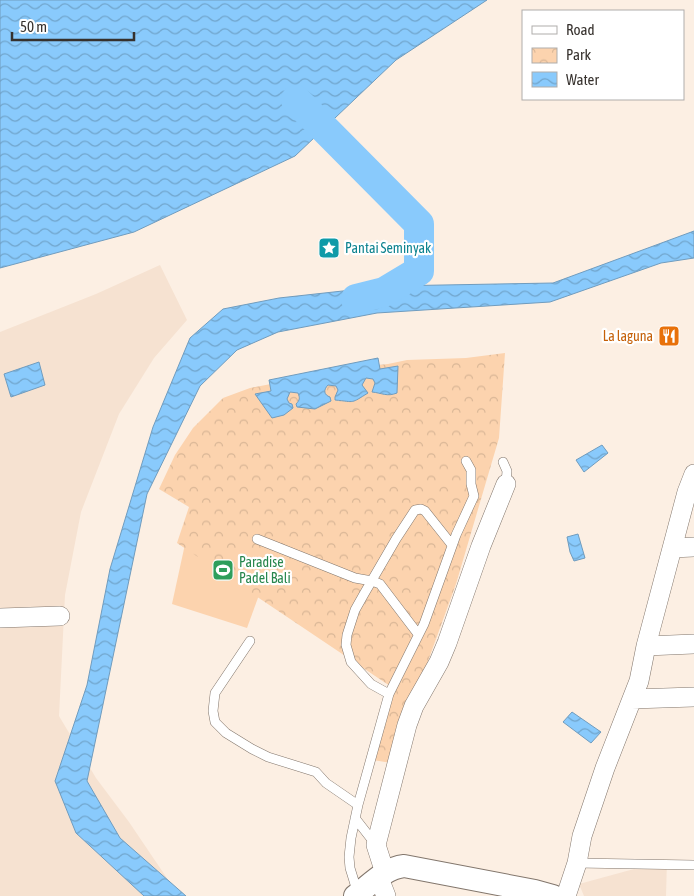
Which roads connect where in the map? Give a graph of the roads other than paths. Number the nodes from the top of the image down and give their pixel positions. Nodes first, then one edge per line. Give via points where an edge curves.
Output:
1 (466, 461) dead end
2 (504, 462) dead end
3 (694, 474) edge
4 (506, 484) joint
5 (257, 539) dead end
6 (452, 545) junction
7 (672, 548) junction
8 (694, 548) edge
9 (372, 581) junction
10 (60, 616) dead end
11 (0, 618) edge
12 (418, 634) junction
13 (250, 641) dead end
14 (694, 644) edge
15 (646, 646) junction
16 (388, 694) junction
17 (694, 697) edge
18 (632, 699) junction
19 (358, 805) junction
20 (355, 818) junction
21 (376, 845) junction
22 (577, 863) junction
23 (694, 865) edge
24 (383, 882) edge
25 (356, 895) edge
26 (553, 896) edge
27 (566, 896) edge

1 - 6 lane via 471,470 474,496
2 - 4 lane
3 - 7 street
4 - 21 street via 447,643 410,716
5 - 9 lane via 355,578
6 - 9 lane via 425,511 415,510
6 - 12 lane
7 - 8 street
7 - 15 street
9 - 12 lane via 384,588
9 - 16 lane via 355,610 346,645 350,662 371,684
10 - 11 street
12 - 16 lane
13 - 19 lane via 215,693 212,711 215,722 226,733 268,757 316,772
14 - 15 street
15 - 18 street
16 - 19 lane
17 - 18 street
18 - 22 street via 604,768 582,836
19 - 20 lane
20 - 21 lane
20 - 25 lane via 349,857
21 - 24 street
22 - 23 lane
22 - 27 street
24 - 25 street
24 - 26 street via 397,867 404,866

